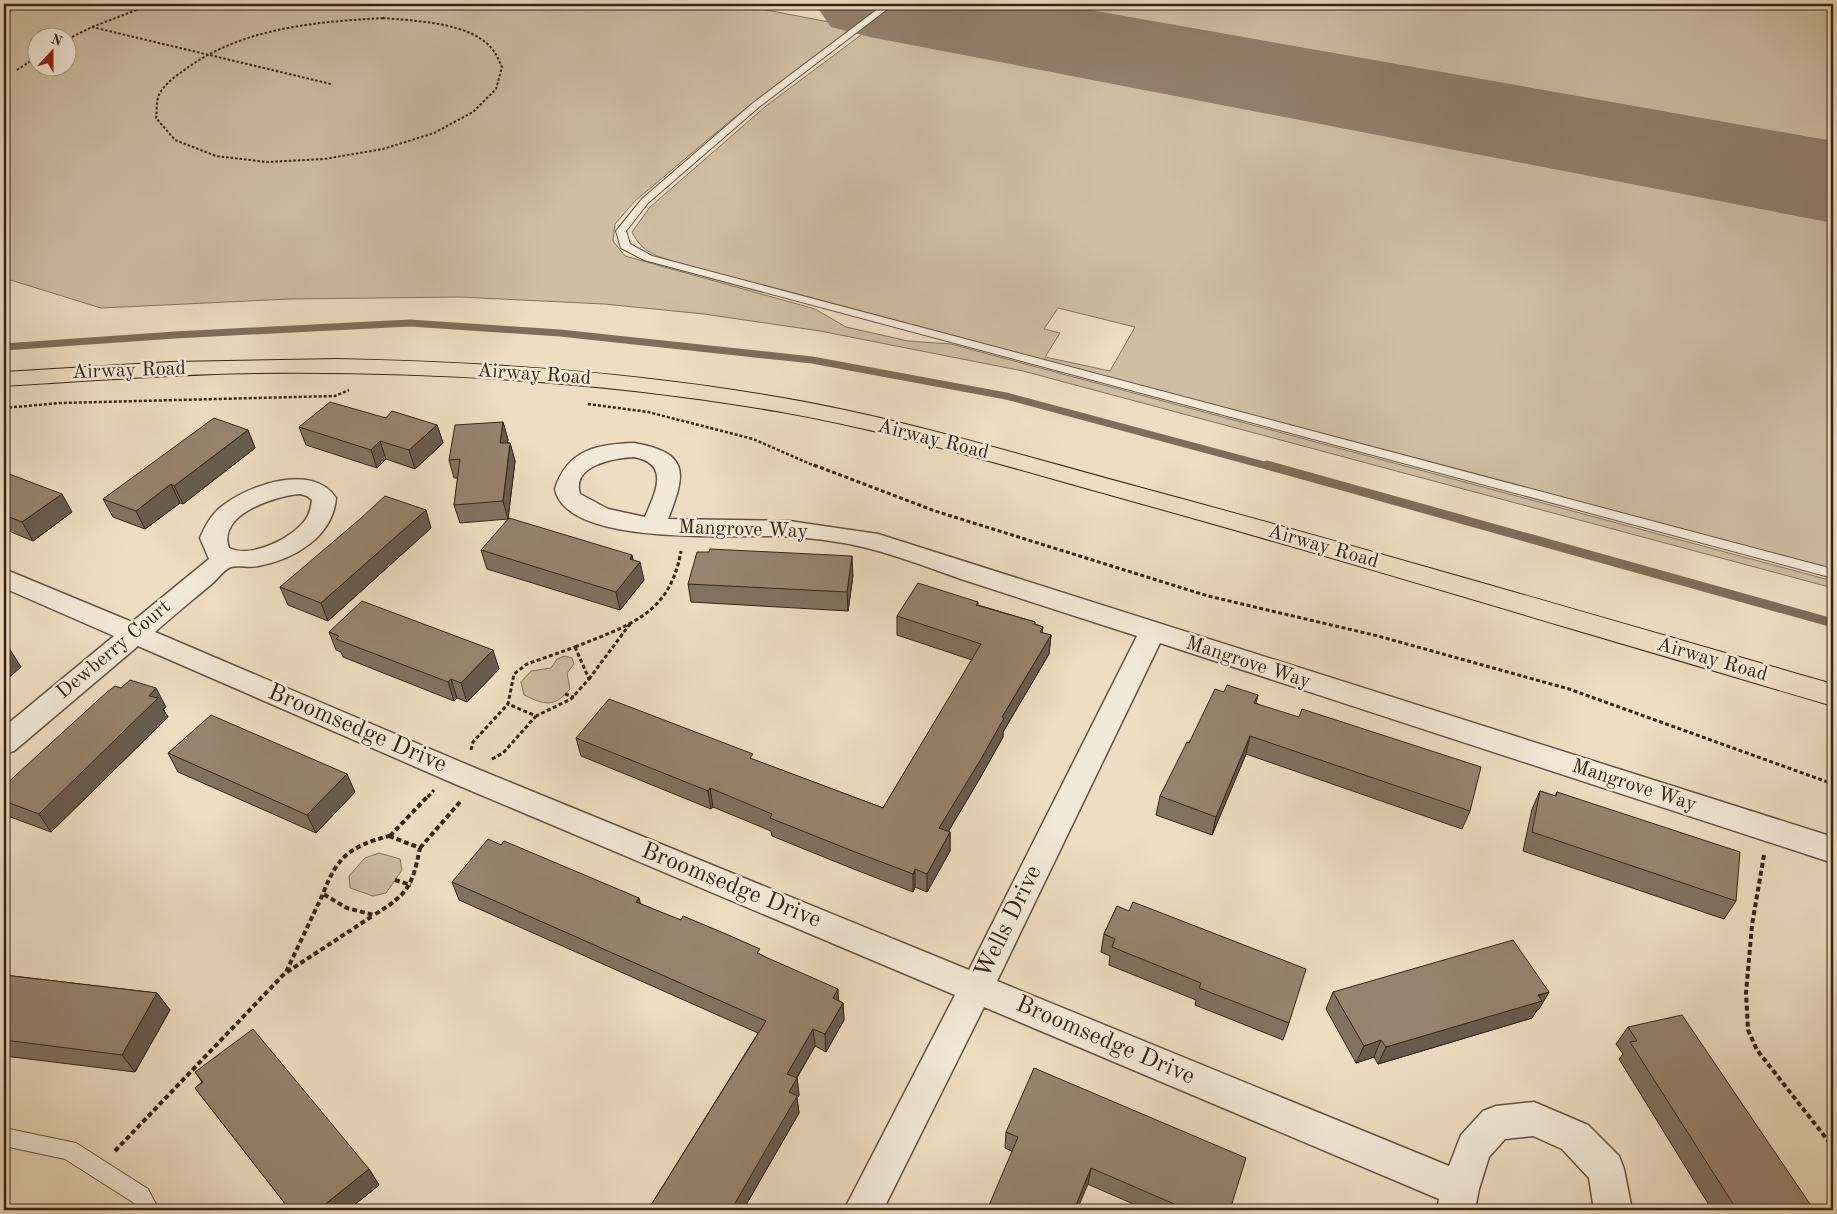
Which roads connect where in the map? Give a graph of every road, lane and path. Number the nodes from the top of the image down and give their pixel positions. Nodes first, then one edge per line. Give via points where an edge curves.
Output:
1 (152, 4) edge
2 (886, 7) dead end
3 (92, 27) junction
4 (78, 34) edge
5 (209, 55) junction
6 (28, 63) edge
7 (17, 70) dead end
8 (331, 84) dead end
9 (4, 379) edge
10 (357, 387) dead end
11 (579, 402) dead end
12 (4, 408) edge
13 (654, 525) dead end
14 (681, 529) junction
15 (226, 558) dead end
16 (1833, 574) edge
17 (4, 578) edge
18 (630, 624) junction
19 (1152, 632) junction
20 (134, 633) junction
21 (575, 647) junction
22 (589, 680) junction
23 (565, 694) dead end
24 (1833, 695) edge
25 (574, 698) junction
26 (508, 704) junction
27 (536, 716) junction
28 (4, 743) edge
29 (465, 776) junction
30 (1833, 784) edge
31 (1768, 830) junction
32 (389, 836) junction
33 (420, 848) junction
34 (1833, 850) edge
35 (395, 880) dead end
36 (411, 885) junction
37 (323, 894) junction
38 (374, 915) junction
39 (286, 972) junction
40 (977, 987) junction
41 (4, 1137) edge
42 (1833, 1147) edge
43 (98, 1167) junction
44 (1458, 1200) edge
45 (149, 1210) edge
46 (863, 1210) edge
47 (1613, 1210) edge

1 - 3 path
2 - 16 lane via 756,105 645,201 621,231 625,246 658,261
3 - 4 path
3 - 5 path
5 - 5 path via 223,47 273,31 328,21 383,18 433,22 468,32 492,48 502,67 496,89 473,112 434,132 383,149 324,159 267,162 216,156 175,140 156,118 159,94 183,69
5 - 8 path
6 - 7 path
9 - 24 main road, Airway Road via 215,368 381,366 587,378 779,405 899,429 1214,516
10 - 12 path via 335,396 60,403
11 - 30 path via 648,412 753,439 935,512 1208,596 1378,636 1569,688
13 - 14 street, Mangrove Way
14 - 18 path via 680,568 675,582 648,613
14 - 19 street, Mangrove Way via 780,528 868,540
15 - 20 street, Dewberry Court
17 - 20 street, Broomsedge Drive
18 - 21 path
18 - 22 path
19 - 31 street, Mangrove Way
19 - 40 street, Wells Drive
20 - 28 street, Dewberry Court
20 - 29 street, Broomsedge Drive
21 - 22 path
21 - 26 path via 527,664 514,674
22 - 25 path
23 - 25 path
25 - 27 path
26 - 27 path
26 - 29 path via 473,742
27 - 29 path via 503,753
29 - 32 path via 431,792
29 - 33 path via 460,802
29 - 40 street, Broomsedge Drive
31 - 34 street, Mangrove Way
31 - 42 path via 1752,925 1746,993 1748,1030 1757,1050
32 - 33 path
32 - 37 path via 354,848 338,860
33 - 36 path
35 - 36 path
36 - 38 path via 404,896
37 - 38 path via 347,909
37 - 39 path
38 - 39 path
39 - 43 path
40 - 44 street, Broomsedge Drive
40 - 46 street, Wells Drive
41 - 43 lane via 69,1150
43 - 45 lane via 141,1196
44 - 47 street, Broomsedge Drive via 1474,1147 1496,1123 1534,1119 1575,1137 1606,1169

